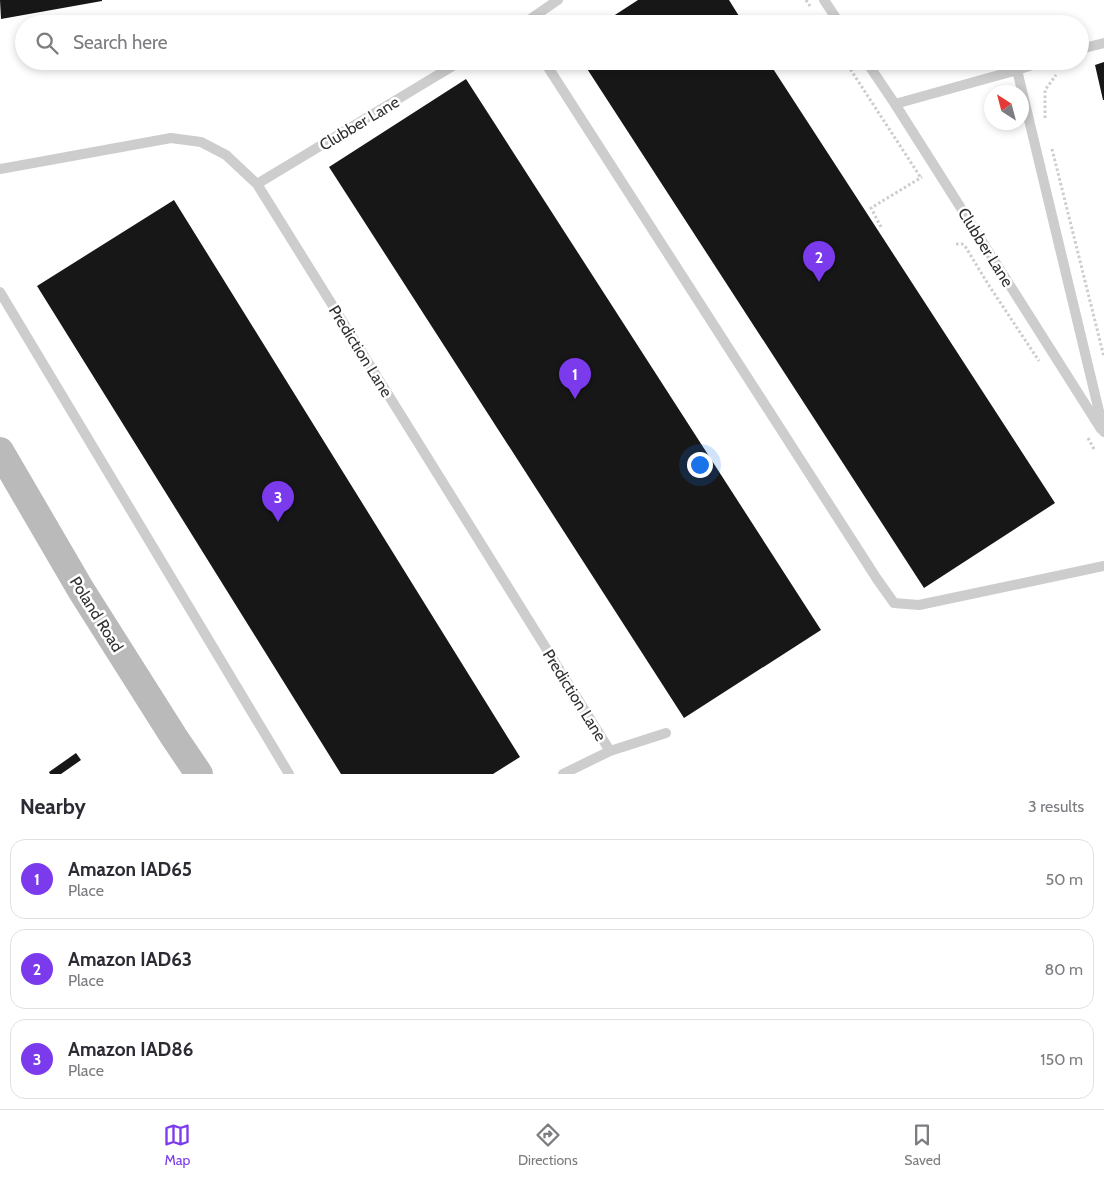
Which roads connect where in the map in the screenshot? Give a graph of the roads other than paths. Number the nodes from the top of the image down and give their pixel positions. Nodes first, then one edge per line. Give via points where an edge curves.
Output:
1 (558, 0) edge
2 (824, 0) edge
3 (536, 15) edge
4 (834, 15) edge
5 (1104, 43) edge
6 (1089, 47) edge
7 (446, 70) edge
8 (550, 70) edge
9 (872, 70) edge
10 (1017, 70) joint
11 (895, 104) junction
12 (0, 169) edge
13 (257, 184) junction
14 (0, 292) edge
15 (1104, 433) edge
16 (0, 451) edge
17 (1104, 566) edge
18 (666, 733) dead end
19 (610, 751) junction
20 (199, 774) edge
21 (289, 774) edge
22 (563, 774) edge

1 - 3 lane
2 - 4 lane
5 - 6 lane
7 - 13 lane, Clubber Lane
8 - 17 lane via 894,603 919,605
9 - 11 lane, Clubber Lane
10 - 11 lane
10 - 15 lane
11 - 15 lane, Clubber Lane
12 - 13 lane, Prediction Lane via 171,138 202,142 218,150
13 - 19 lane, Prediction Lane
14 - 21 lane
16 - 20 street, Poland Road via 81,590
18 - 19 lane
19 - 22 lane

